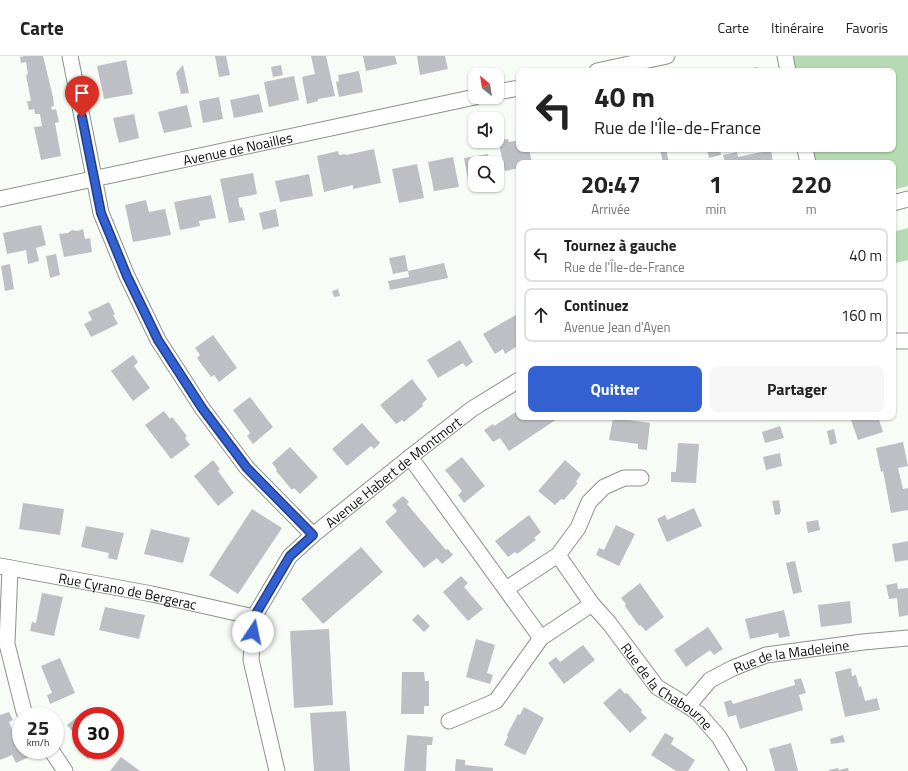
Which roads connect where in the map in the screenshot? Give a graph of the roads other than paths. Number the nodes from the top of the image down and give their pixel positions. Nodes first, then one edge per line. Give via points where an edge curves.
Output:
1 (70, 56) edge
2 (667, 56) edge
3 (785, 56) edge
4 (611, 68) edge
5 (787, 68) edge
6 (516, 89) edge
7 (504, 91) edge
8 (468, 99) edge
9 (94, 179) junction
10 (0, 199) edge
11 (908, 199) edge
12 (896, 202) edge
13 (896, 341) edge
14 (908, 342) edge
15 (516, 382) edge
16 (410, 456) junction
17 (641, 478) dead end
18 (313, 535) junction
19 (558, 555) junction
20 (5, 567) edge
21 (506, 589) junction
22 (592, 604) junction
23 (254, 617) junction
24 (541, 638) junction
25 (908, 638) edge
26 (688, 706) junction
27 (23, 707) edge
28 (450, 721) dead end
29 (57, 759) edge
30 (65, 771) edge
31 (277, 771) edge
32 (739, 771) edge

1 - 9 street
2 - 4 street
3 - 5 street
6 - 7 street
8 - 9 street, Avenue de Noailles
9 - 10 street, Avenue de Noailles
9 - 18 street via 101,213 127,276 158,340 202,408 247,468
11 - 12 street
13 - 14 street
15 - 16 street, Avenue Habert de Montmort via 472,409
16 - 18 street, Avenue Habert de Montmort
16 - 21 street
17 - 19 street via 624,478 604,487 589,502 578,528
18 - 23 street, Avenue Habert de Montmort via 290,556
19 - 21 street
19 - 22 street, Rue de la Chabourne
20 - 23 street, Rue Cyrano de Bergerac via 152,594
20 - 27 street via 7,644
21 - 24 street
22 - 24 street
22 - 26 street, Rue de la Chabourne via 657,687
23 - 31 street via 252,660
24 - 28 street via 496,701
25 - 26 street, Rue de la Madeleine via 766,655 710,680
26 - 32 street, Rue de la Chabourne via 699,714 719,737
29 - 30 street

